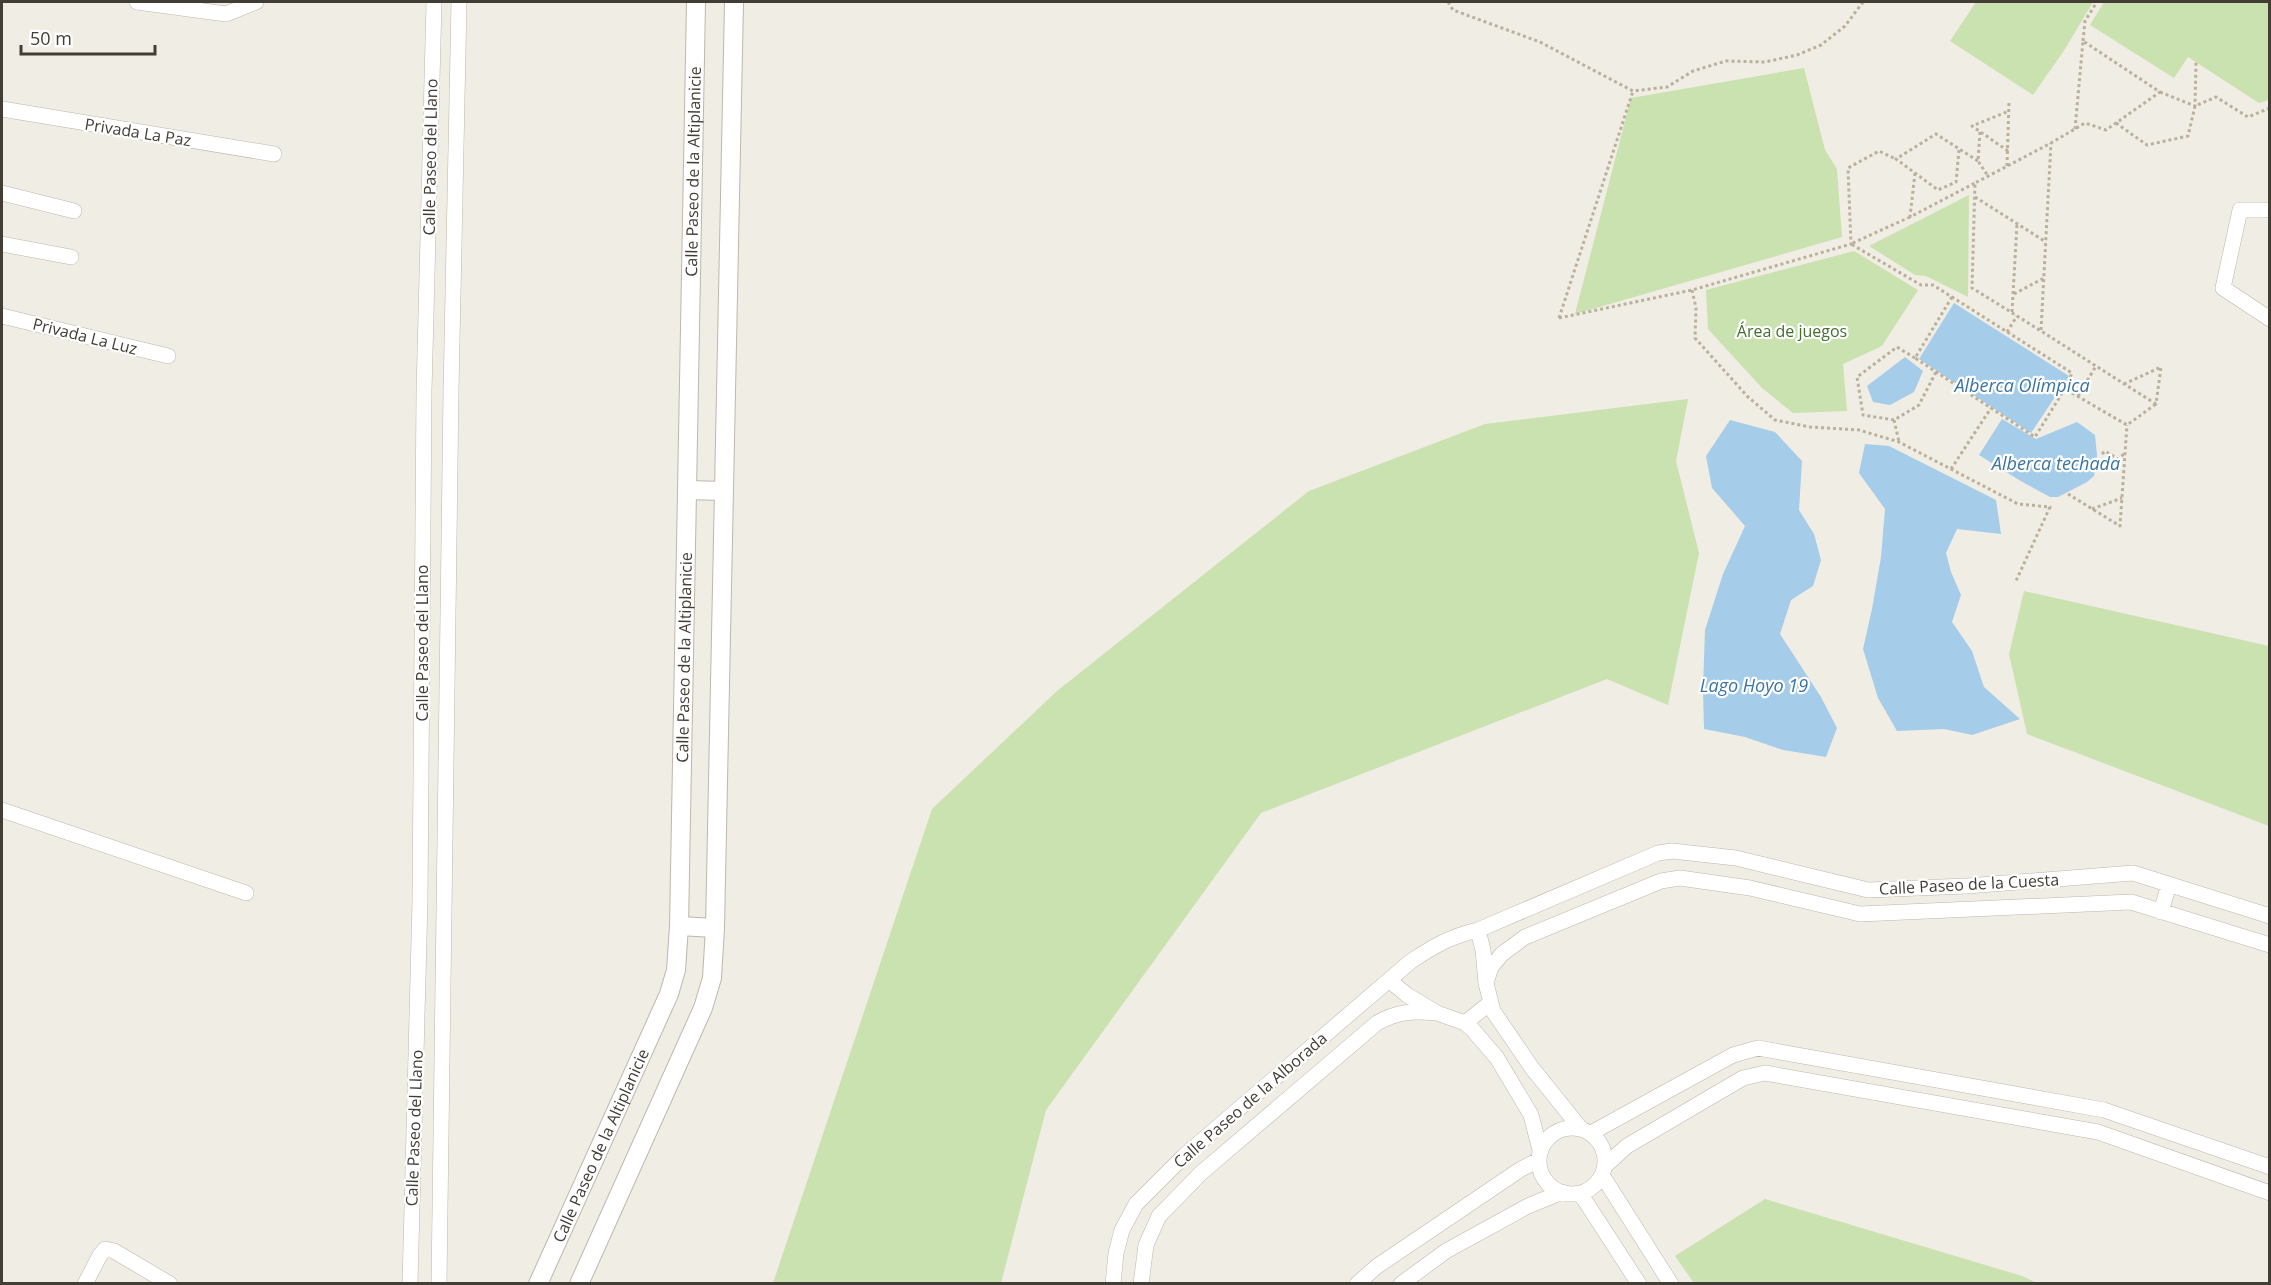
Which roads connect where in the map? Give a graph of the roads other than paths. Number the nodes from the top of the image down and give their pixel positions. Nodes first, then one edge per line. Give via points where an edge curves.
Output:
1 (137, 2) edge
2 (256, 2) edge
3 (434, 2) edge
4 (459, 2) edge
5 (696, 2) edge
6 (734, 2) edge
7 (2, 109) edge
8 (274, 154) dead end
9 (2, 193) edge
10 (74, 210) dead end
11 (2270, 210) edge
12 (2, 244) edge
13 (71, 257) dead end
14 (2, 316) edge
15 (2270, 319) edge
16 (168, 357) dead end
17 (451, 391) junction
18 (424, 392) junction
19 (687, 490) junction
20 (723, 491) junction
21 (2, 810) edge
22 (1780, 869) junction
23 (2169, 884) junction
24 (246, 892) dead end
25 (1773, 894) junction
26 (420, 901) junction
27 (446, 902) junction
28 (2161, 912) junction
29 (2270, 916) edge
30 (679, 926) junction
31 (716, 928) junction
32 (1478, 930) junction
33 (2270, 945) edge
34 (1432, 946) joint
35 (1390, 981) junction
36 (1486, 983) junction
37 (1490, 1003) junction
38 (1437, 1013) junction
39 (1465, 1023) junction
40 (2052, 1100) junction
41 (2048, 1123) junction
42 (1586, 1131) junction
43 (1539, 1155) junction
44 (2270, 1167) edge
45 (1603, 1171) junction
46 (1562, 1192) junction
47 (1580, 1193) junction
48 (2270, 1193) edge
49 (1115, 1263) junction
50 (1143, 1267) junction
51 (85, 1284) edge
52 (170, 1284) edge
53 (410, 1284) edge
54 (439, 1284) edge
55 (538, 1284) edge
56 (579, 1284) edge
57 (1113, 1284) edge
58 (1141, 1284) edge
59 (1357, 1284) edge
60 (1401, 1284) edge
61 (1639, 1284) edge
62 (1671, 1284) edge

1 - 2 street via 226,14
3 - 18 street, Calle Paseo del Llano
4 - 17 street, Calle Paseo del Llano
5 - 19 street, Calle Paseo de la Altiplanicie
6 - 20 street
7 - 8 street, Privada La Paz
9 - 10 street
11 - 15 street via 2240,210 2223,288
12 - 13 street
14 - 16 street, Privada La Luz
17 - 18 street
17 - 27 street, Calle Paseo del Llano
18 - 26 street, Calle Paseo del Llano
19 - 20 street
19 - 30 street, Calle Paseo de la Altiplanicie
20 - 31 street
21 - 24 street
22 - 23 street, Calle Paseo de la Cuesta via 1868,890 2133,873
22 - 25 street
22 - 32 street, Calle Paseo de la Cuesta via 1736,858 1658,853
23 - 28 street
23 - 29 street, Calle Paseo de la Cuesta
25 - 28 street, Calle Paseo de la Cuesta via 1860,914 2131,903
25 - 36 street, Calle Paseo de la Cuesta via 1680,878 1661,881 1525,937 1502,954 1491,967
26 - 27 street
26 - 53 street, Calle Paseo del Llano
27 - 54 street, Calle Paseo del Llano
28 - 33 street, Calle Paseo de la Cuesta
30 - 31 street
30 - 55 street, Calle Paseo de la Altiplanicie via 676,970 669,994
31 - 56 street via 712,978 703,1008
32 - 34 street, Calle Paseo de la Cuesta
32 - 36 street
34 - 35 street, Calle Paseo de la Alborada
35 - 38 street
35 - 49 street, Calle Paseo de la Alborada via 1184,1156 1136,1204 1122,1230
36 - 37 street
37 - 39 street
37 - 42 street via 1532,1068
38 - 39 street
38 - 50 street, Calle Paseo de la Alborada via 1392,1014 1377,1023 1202,1173 1159,1216 1146,1245
39 - 43 street via 1512,1081 1531,1115
40 - 41 street
40 - 42 street via 1758,1048 1733,1055
40 - 44 street via 2104,1110
41 - 45 street via 1765,1073 1743,1078 1627,1146
41 - 48 street via 2097,1132
42 - 43 street via 1555,1132
42 - 45 street via 1602,1148
43 - 46 street via 1546,1182
43 - 59 street
45 - 47 street via 1596,1183
45 - 62 street
46 - 47 street
46 - 60 street via 1446,1251
47 - 61 street
49 - 50 street
49 - 57 street, Calle Paseo de la Alborada
50 - 58 street, Calle Paseo de la Alborada
51 - 52 street via 105,1249

